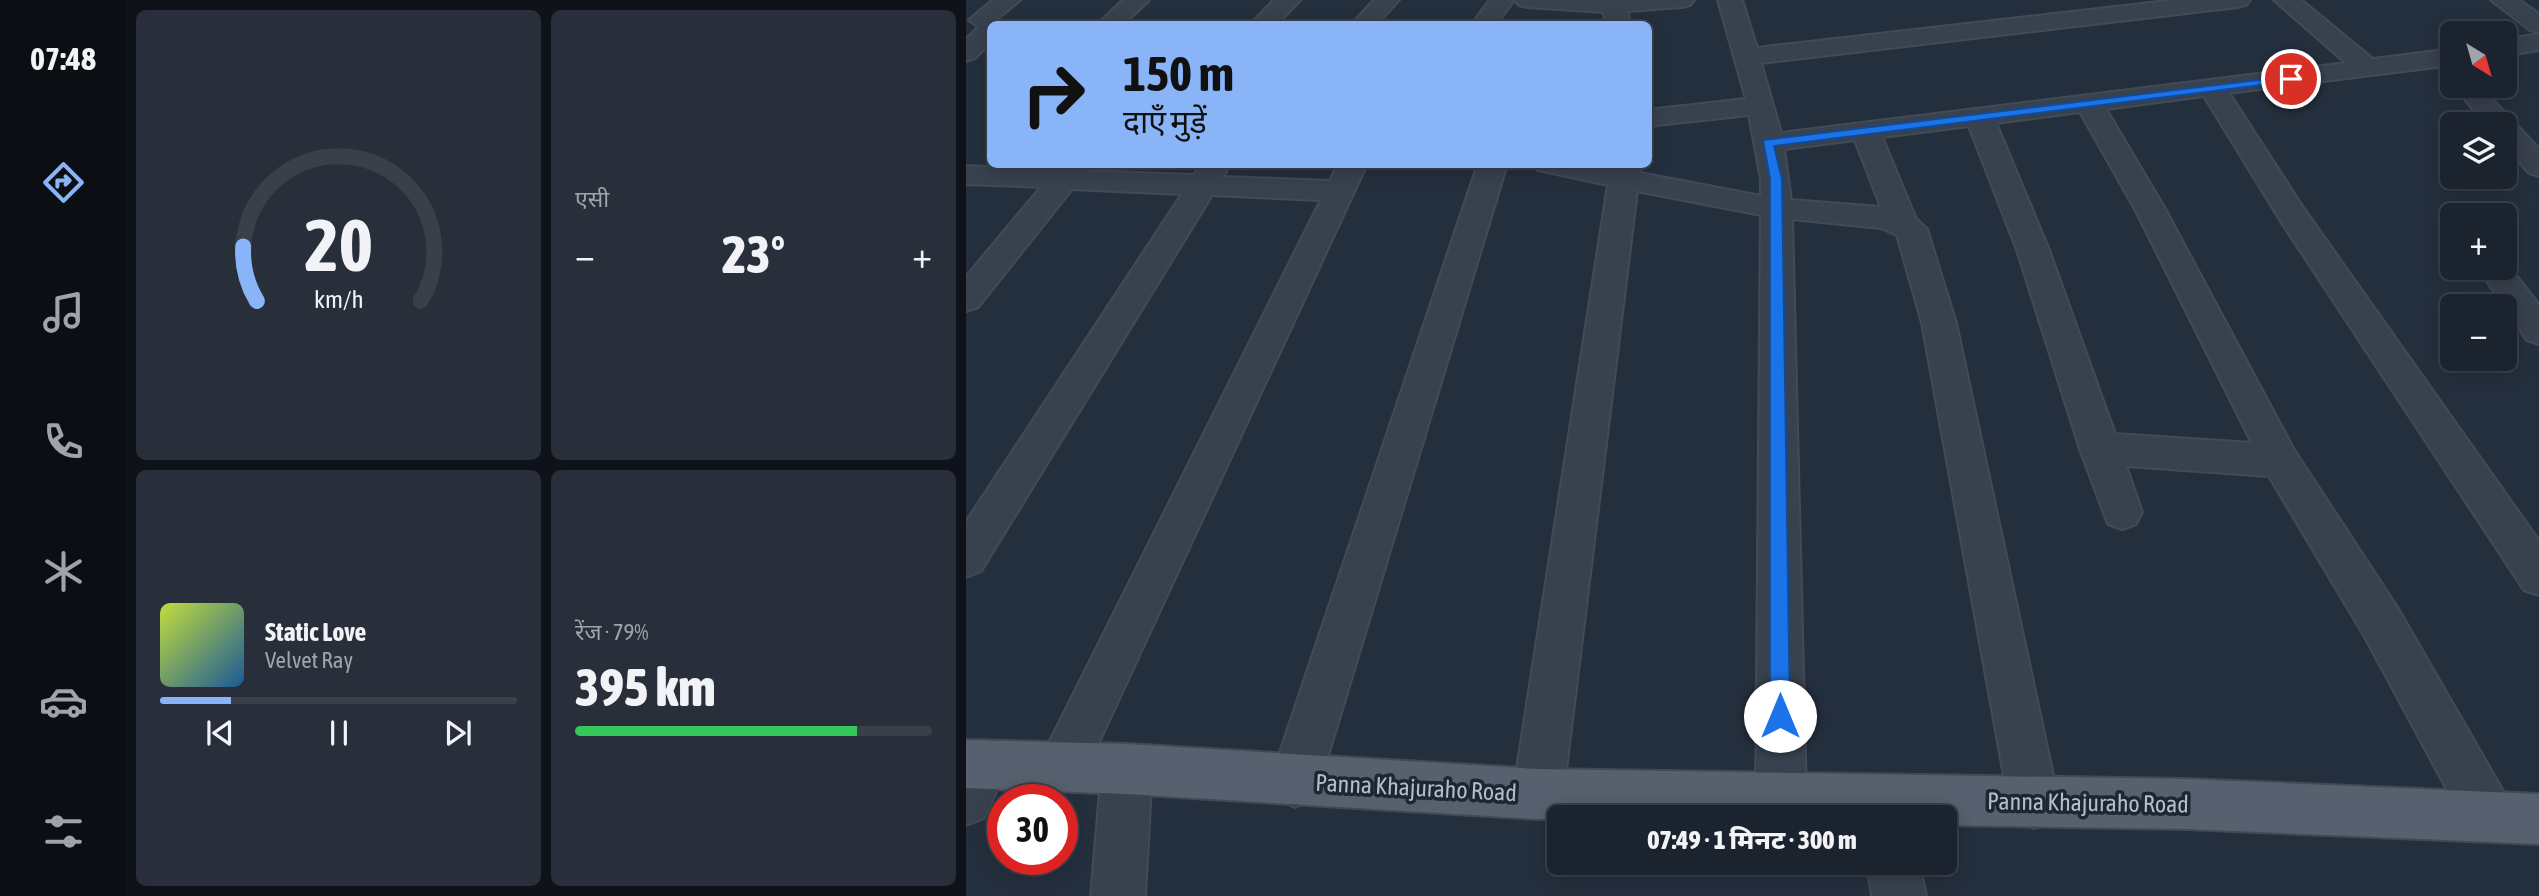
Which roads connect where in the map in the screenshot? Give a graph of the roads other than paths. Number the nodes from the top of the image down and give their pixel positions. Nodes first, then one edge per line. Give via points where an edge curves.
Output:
1 (1007, 0) edge
2 (1137, 0) edge
3 (1288, 0) edge
4 (1387, 0) edge
5 (1502, 0) edge
6 (1527, 0) edge
7 (1682, 0) edge
8 (1730, 0) edge
9 (2238, 0) edge
10 (2286, 0) edge
11 (2503, 0) edge
12 (1616, 10) edge
13 (1113, 21) edge
14 (1266, 21) edge
15 (1367, 21) edge
16 (1486, 21) edge
17 (982, 22) edge
18 (2539, 25) edge
19 (2539, 42) edge
20 (2517, 46) edge
21 (966, 53) edge
22 (1746, 57) junction
23 (2440, 63) edge
24 (2369, 69) junction
25 (2213, 89) junction
26 (2477, 98) edge
27 (2088, 102) junction
28 (1761, 106) junction
29 (2490, 112) edge
30 (1652, 118) edge
31 (1980, 118) junction
32 (1866, 131) junction
33 (2517, 142) edge
34 (1767, 143) junction
35 (2539, 167) edge
36 (1492, 168) edge
37 (1582, 168) edge
38 (1070, 173) edge
39 (1625, 173) edge
40 (966, 175) edge
41 (1209, 175) edge
42 (1345, 178) edge
43 (1774, 208) junction
44 (1902, 223) junction
45 (2503, 280) edge
46 (966, 299) edge
47 (2539, 331) edge
48 (2099, 449) junction
49 (2280, 461) junction
50 (2122, 512) dead end
51 (966, 558) edge
52 (2539, 576) edge
53 (1062, 768) junction
54 (1127, 769) junction
55 (972, 776) edge
56 (1295, 782) junction
57 (1538, 794) junction
58 (1781, 797) junction
59 (2034, 803) junction
60 (1850, 805) edge
61 (1957, 806) edge
62 (2489, 816) junction
63 (2539, 818) edge
64 (1895, 875) edge
65 (1118, 896) edge
66 (1899, 896) edge

1 - 17 street
2 - 13 street
3 - 14 street
4 - 15 street
5 - 16 street
6 - 12 street
7 - 12 street
8 - 22 street
9 - 22 street
10 - 24 street
11 - 18 street
17 - 21 street
19 - 20 street
22 - 28 street
23 - 24 street
24 - 25 street
25 - 27 street
25 - 52 street via 2293,216
26 - 29 street
27 - 31 street
27 - 49 street via 2150,209
28 - 30 street
28 - 34 street
31 - 32 street
31 - 48 street via 2033,250
32 - 34 street
32 - 44 street
33 - 35 street
34 - 43 street via 1776,179
36 - 56 street
37 - 39 street
38 - 40 street
38 - 41 street
38 - 46 street
39 - 43 street
39 - 57 street
41 - 42 street
41 - 51 street
42 - 53 street
43 - 44 street
43 - 58 street
44 - 59 street via 1911,229 1938,323
45 - 47 street
48 - 49 street
48 - 50 street
49 - 62 street via 2381,622
53 - 54 main road, Panna Khajuraho Road
53 - 55 main road, Panna Khajuraho Road
54 - 56 main road, Panna Khajuraho Road
54 - 65 street
56 - 57 main road, Panna Khajuraho Road
57 - 58 main road, Panna Khajuraho Road
58 - 60 main road, Panna Khajuraho Road
59 - 61 main road, Panna Khajuraho Road
59 - 62 main road, Panna Khajuraho Road
62 - 63 main road, Panna Khajuraho Road
64 - 66 street

